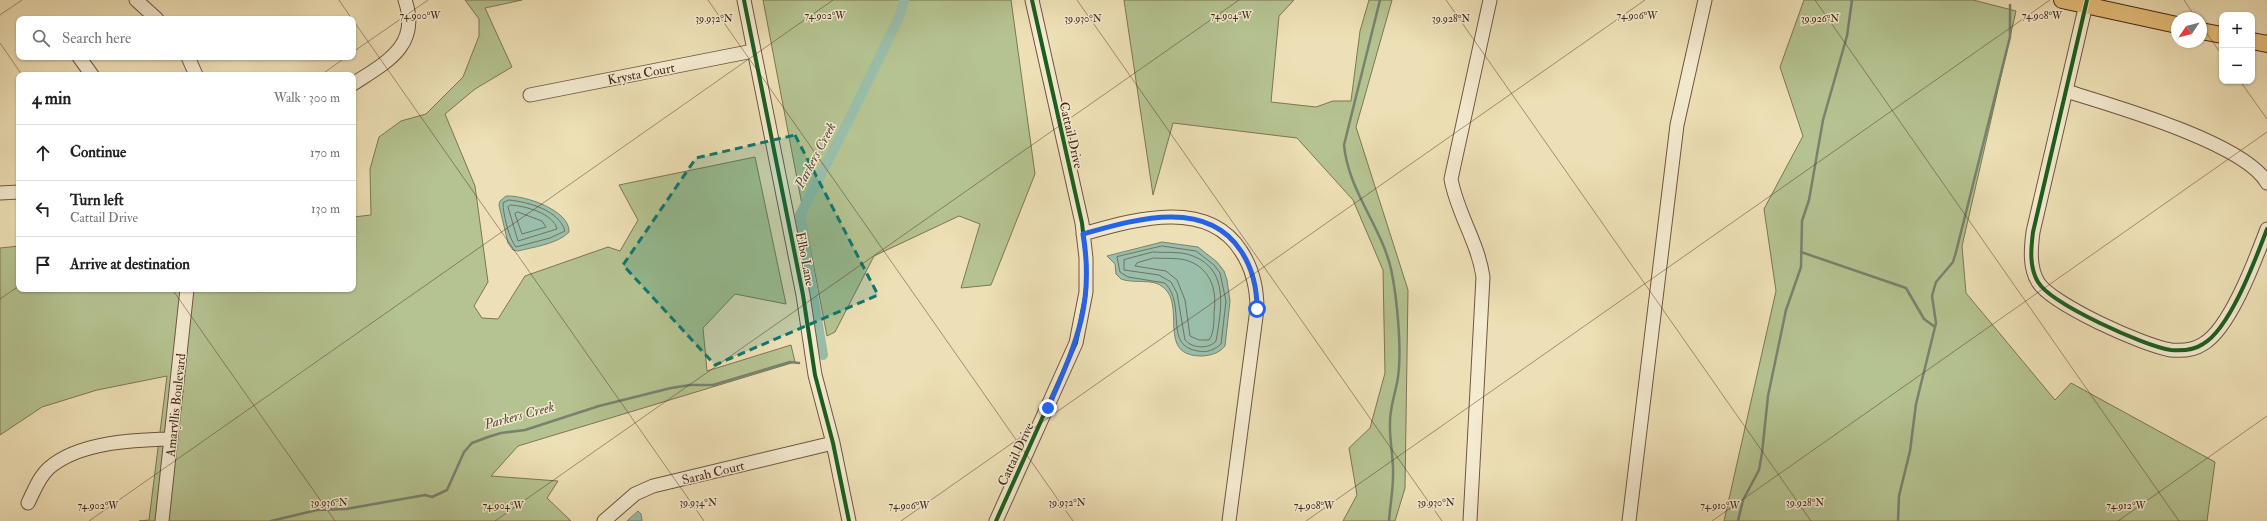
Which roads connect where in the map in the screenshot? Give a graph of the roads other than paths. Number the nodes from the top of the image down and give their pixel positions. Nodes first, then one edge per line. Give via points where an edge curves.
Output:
1 (136, 0) edge
2 (405, 0) edge
3 (744, 0) edge
4 (1032, 0) edge
5 (1490, 0) edge
6 (1705, 0) edge
7 (2062, 0) edge
8 (2086, 3) edge
9 (154, 16) edge
10 (2171, 24) edge
11 (2207, 32) edge
12 (2219, 34) edge
13 (2255, 42) edge
14 (2267, 44) edge
15 (753, 51) junction
16 (81, 60) edge
17 (189, 60) edge
18 (90, 72) edge
19 (195, 72) edge
20 (356, 82) edge
21 (2066, 91) junction
22 (530, 95) dead end
23 (2267, 183) edge
24 (16, 192) edge
25 (0, 193) edge
26 (2267, 229) edge
27 (1083, 234) junction
28 (187, 292) edge
29 (170, 439) junction
30 (833, 443) junction
31 (28, 502) dead end
32 (162, 521) edge
33 (604, 521) edge
34 (848, 521) edge
35 (996, 521) edge
36 (1229, 521) edge
37 (1470, 521) edge
38 (1629, 521) edge

1 - 9 street
2 - 20 street via 409,15 407,35 400,49 384,66
3 - 15 street, Elbo Lane
4 - 27 street, Cattail Drive
5 - 37 street via 1451,178 1453,190 1479,255 1483,277
6 - 38 street via 1677,125
7 - 8 main road
8 - 10 main road
8 - 21 street
11 - 12 main road
13 - 14 main road
15 - 22 street, Krysta Court
15 - 30 street, Elbo Lane via 803,295 815,375
16 - 18 street
17 - 19 street
21 - 23 street via 2139,114 2208,142 2245,160 2263,175
21 - 26 street via 2031,246 2033,271 2038,282 2054,299 2150,344 2172,350 2193,349 2212,338 2226,320
24 - 25 street
27 - 35 street, Cattail Drive via 1086,292 1076,343
27 - 36 street via 1151,219 1186,217 1210,223 1220,229 1230,237 1245,257 1255,281 1257,309
28 - 29 street, Amaryllis Boulevard
29 - 31 street via 126,441 64,458 41,477
29 - 32 street, Amaryllis Boulevard
30 - 33 street, Sarah Court via 653,486 635,494
30 - 34 street, Elbo Lane

